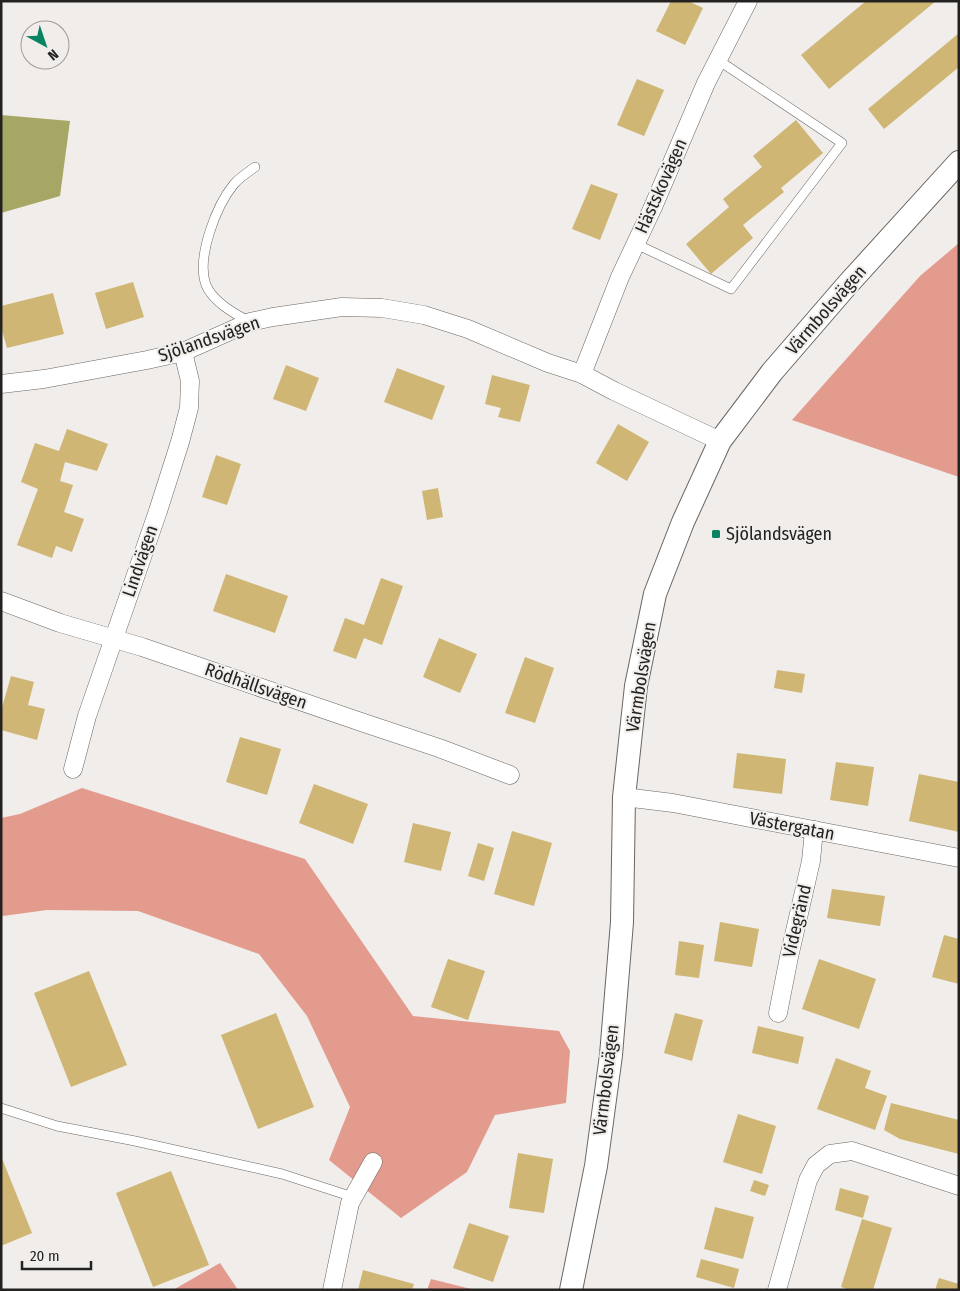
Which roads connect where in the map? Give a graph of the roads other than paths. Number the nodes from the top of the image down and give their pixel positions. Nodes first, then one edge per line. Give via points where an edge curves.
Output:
1 (748, 1) edge
2 (718, 60) junction
3 (959, 162) edge
4 (254, 167) dead end
5 (636, 244) junction
6 (250, 322) junction
7 (183, 352) junction
8 (582, 374) junction
9 (1, 384) edge
10 (720, 441) junction
11 (1, 601) edge
12 (115, 640) junction
13 (72, 769) dead end
14 (510, 775) dead end
15 (624, 797) junction
16 (814, 830) junction
17 (959, 858) edge
18 (778, 1013) dead end
19 (1, 1108) edge
20 (373, 1162) dead end
21 (959, 1186) edge
22 (353, 1197) junction
23 (332, 1290) edge
24 (571, 1290) edge
25 (777, 1290) edge

1 - 2 street, Hästskovägen
2 - 5 street, Hästskovägen
2 - 5 lane via 842,143 731,289
3 - 10 street, Värmbolsvägen via 772,372
4 - 6 lane via 235,183 223,200 209,234 203,262 206,286 223,306
5 - 8 street, Hästskovägen
6 - 7 street, Sjölandsvägen
6 - 8 street, Sjölandsvägen via 342,307 382,308 424,315 468,329
7 - 9 street, Sjölandsvägen
7 - 12 street, Lindvägen via 190,381 190,408
8 - 10 street, Sjölandsvägen
10 - 15 street, Värmbolsvägen via 654,594 636,686
11 - 12 street, Rödhällsvägen
12 - 13 street, Lindvägen via 87,716
12 - 14 street, Rödhällsvägen via 439,748
15 - 16 street, Västergatan
15 - 24 street, Värmbolsvägen via 622,922 610,1055 596,1166
16 - 17 street, Västergatan
16 - 18 street, Videgränd via 811,861
19 - 22 lane via 57,1126 282,1174
20 - 22 street
21 - 25 street via 852,1151 830,1154 816,1165 808,1180
22 - 23 street

